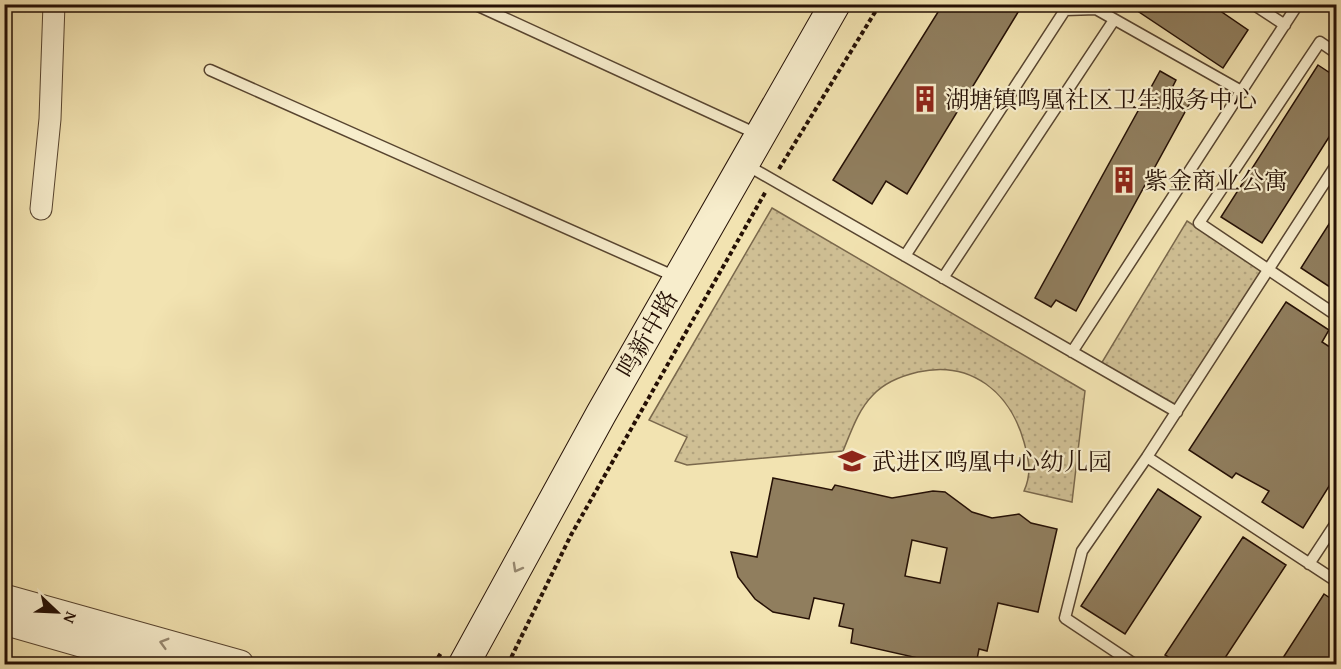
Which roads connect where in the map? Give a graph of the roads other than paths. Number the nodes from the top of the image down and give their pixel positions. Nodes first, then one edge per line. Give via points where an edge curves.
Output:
1 (54, 4) edge
2 (474, 4) edge
3 (835, 4) edge
4 (857, 4) edge
5 (1253, 4) edge
6 (1299, 4) edge
7 (1097, 7) edge
8 (1114, 20) junction
9 (1285, 25) junction
10 (1336, 53) edge
11 (210, 70) dead end
12 (1243, 92) junction
13 (760, 136) junction
14 (1336, 165) edge
15 (759, 172) junction
16 (41, 209) dead end
17 (905, 256) junction
18 (1269, 270) junction
19 (679, 278) junction
20 (943, 278) junction
21 (1336, 315) edge
22 (1072, 352) junction
23 (1177, 412) junction
24 (1147, 457) junction
25 (1336, 523) edge
26 (1310, 564) junction
27 (1336, 581) edge
28 (4, 598) edge
29 (4, 621) edge
30 (154, 664) edge
31 (240, 664) edge
32 (464, 664) edge
33 (487, 664) edge
34 (1134, 664) edge

1 - 16 street via 50,119
2 - 13 lane
3 - 13 main road, 鸣新中路
4 - 15 main road, 鸣新中路
5 - 9 lane
6 - 9 lane
7 - 8 lane
7 - 17 lane via 1065,10
8 - 12 lane
8 - 20 lane
9 - 12 lane
10 - 18 lane via 1320,42 1199,223
11 - 19 lane
12 - 22 lane
13 - 15 main road, 鸣新中路
14 - 18 lane
15 - 17 lane
15 - 19 main road, 鸣新中路
15 - 33 main road, 鸣新中路
17 - 20 lane
18 - 21 lane
18 - 23 lane
19 -> 32 main road, 鸣新中路
20 - 22 lane
22 - 23 lane
23 - 24 lane
24 - 26 lane
24 - 34 lane via 1082,551 1065,618
25 - 26 lane
26 - 27 lane
31 -> 28 street
29 - 30 street

